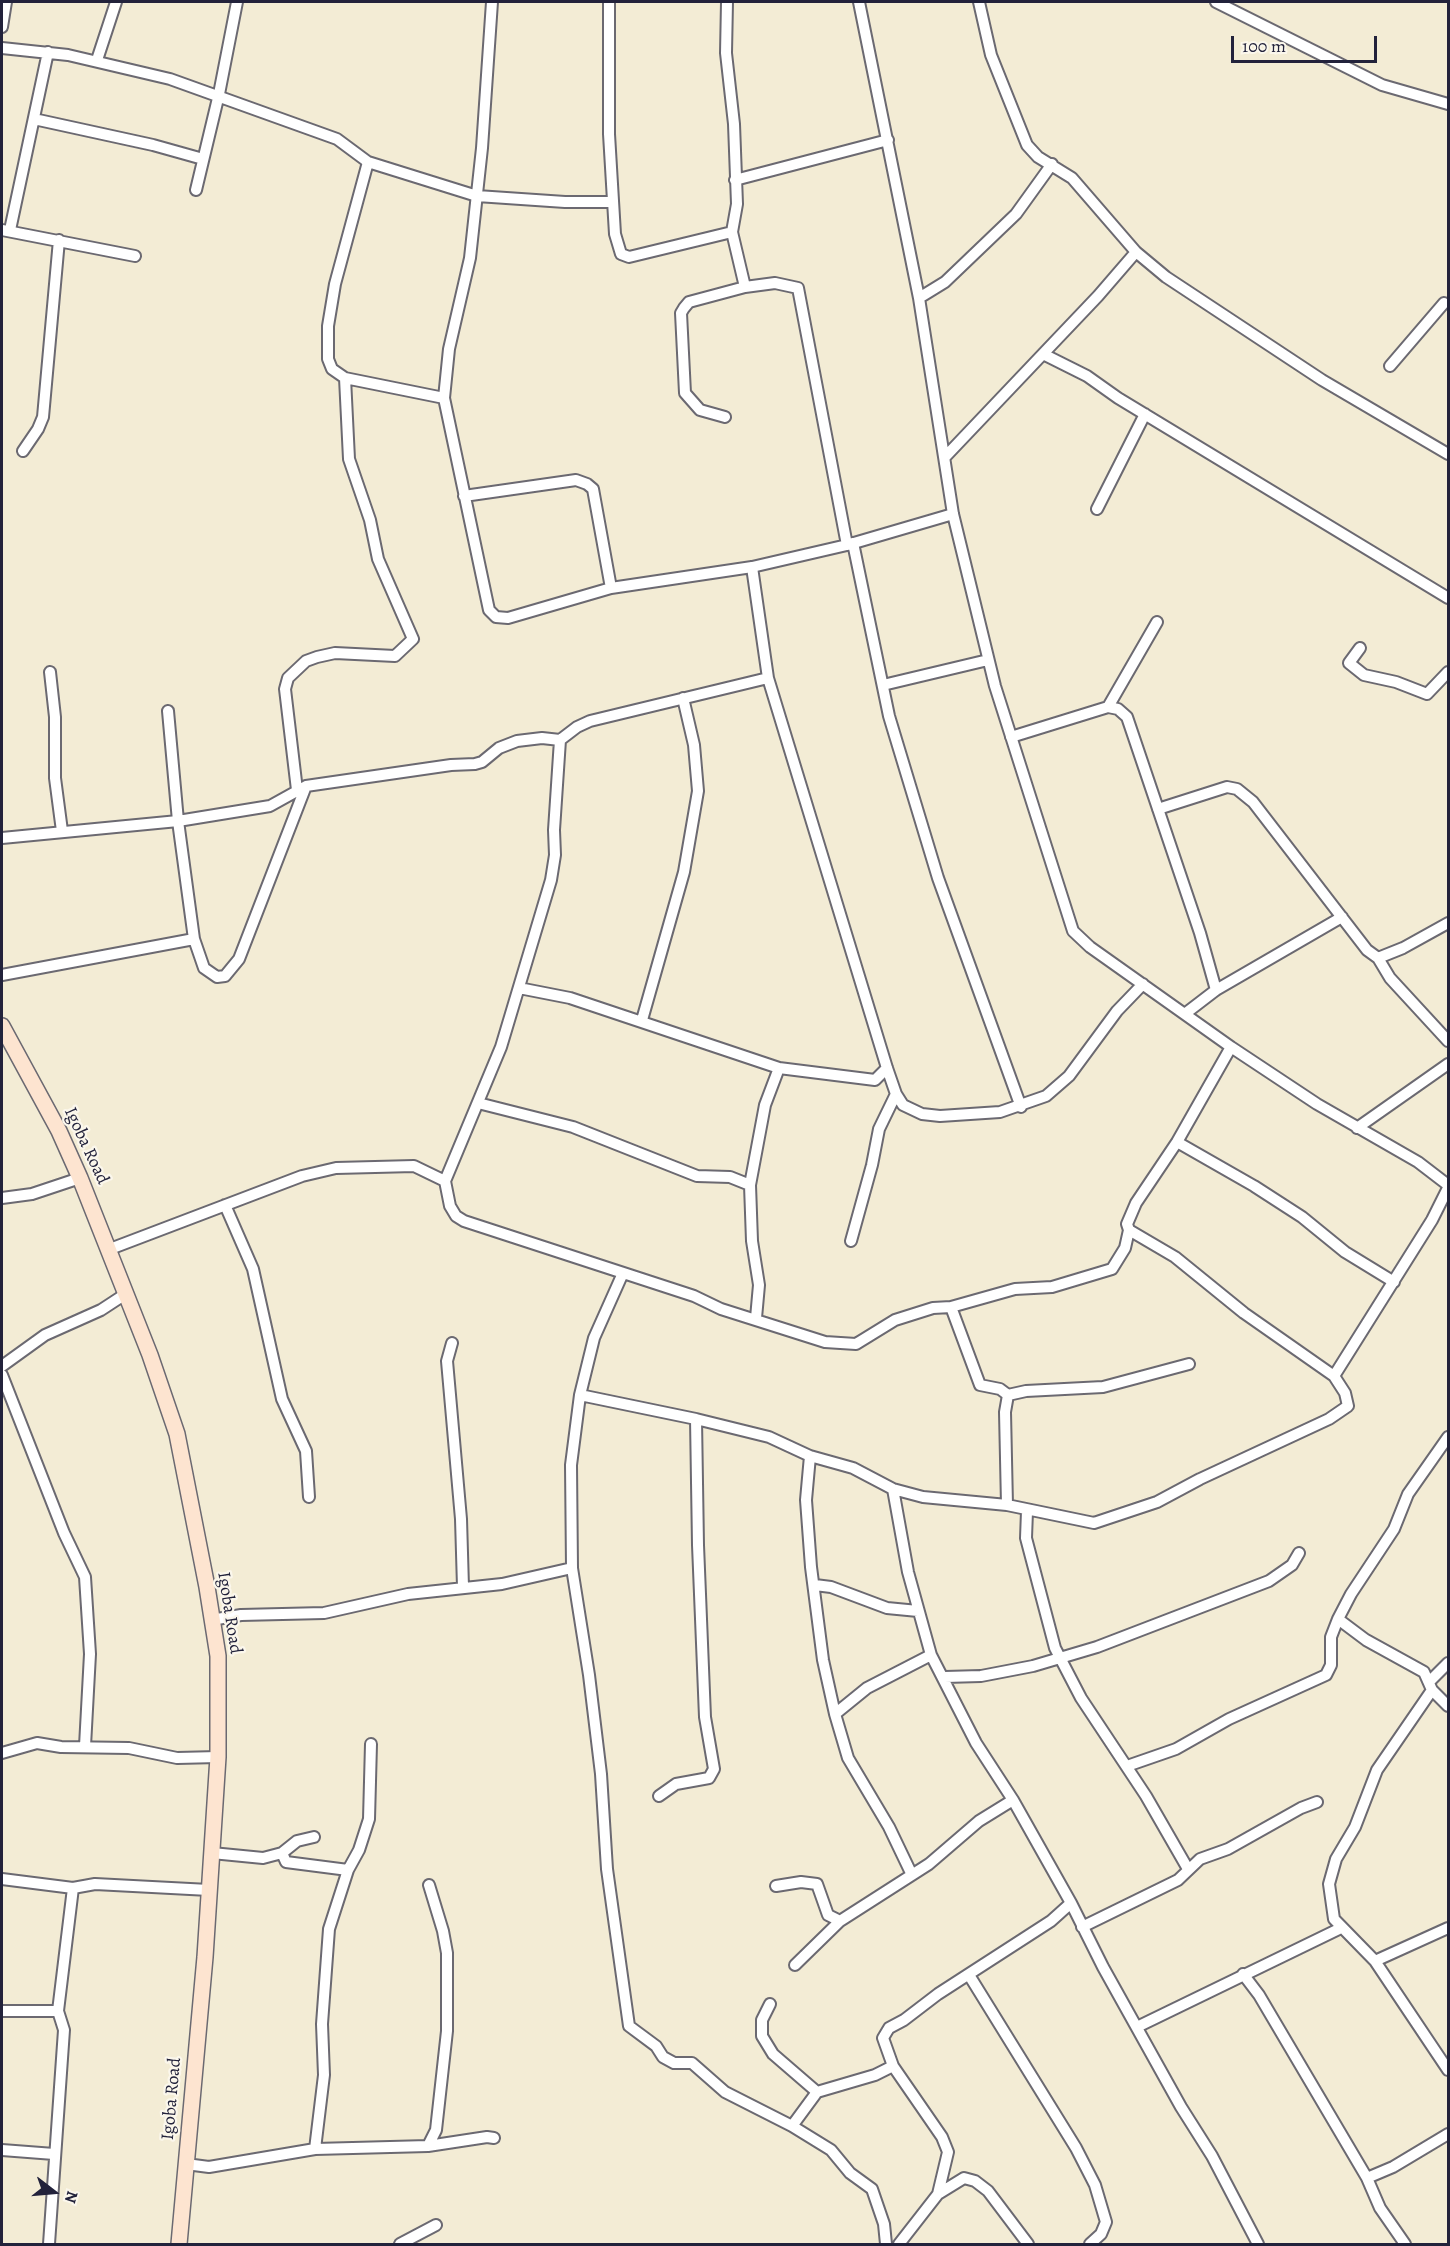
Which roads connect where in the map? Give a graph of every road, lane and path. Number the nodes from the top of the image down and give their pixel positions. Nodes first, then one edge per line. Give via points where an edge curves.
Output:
1 (6, 2) edge
2 (116, 2) edge
3 (237, 2) edge
4 (492, 2) edge
5 (609, 2) edge
6 (727, 2) edge
7 (859, 2) edge
8 (979, 2) edge
9 (1216, 2) edge
10 (2, 27) edge
11 (2, 48) edge
12 (48, 52) junction
13 (98, 60) junction
14 (219, 94) junction
15 (1449, 104) edge
16 (34, 119) junction
17 (888, 140) junction
18 (203, 159) junction
19 (368, 162) junction
20 (1052, 164) junction
21 (735, 180) junction
22 (196, 190) dead end
23 (477, 196) junction
24 (612, 202) junction
25 (6, 230) edge
26 (732, 232) junction
27 (59, 240) junction
28 (1136, 252) junction
29 (135, 256) dead end
30 (745, 287) junction
31 (920, 298) junction
32 (1447, 301) edge
33 (1043, 354) junction
34 (1390, 366) dead end
35 (345, 378) junction
36 (444, 398) junction
37 (1145, 414) junction
38 (724, 417) dead end
39 (23, 451) dead end
40 (1449, 454) edge
41 (945, 457) junction
42 (464, 496) junction
43 (1097, 509) dead end
44 (954, 514) junction
45 (850, 544) junction
46 (752, 567) junction
47 (611, 588) junction
48 (1449, 598) edge
49 (1157, 622) dead end
50 (1359, 648) dead end
51 (988, 660) junction
52 (50, 672) dead end
53 (1449, 672) edge
54 (768, 678) junction
55 (883, 685) junction
56 (683, 698) junction
57 (1108, 707) junction
58 (168, 711) dead end
59 (1011, 737) junction
60 (560, 740) junction
61 (302, 788) junction
62 (1158, 809) junction
63 (178, 821) junction
64 (62, 831) junction
65 (2, 838) edge
66 (1342, 917) junction
67 (1449, 923) edge
68 (194, 939) junction
69 (1378, 958) junction
70 (2, 975) edge
71 (1143, 984) junction
72 (519, 988) junction
73 (1216, 990) junction
74 (1186, 1013) junction
75 (642, 1020) junction
76 (2, 1026) edge
77 (1449, 1041) edge
78 (1231, 1047) junction
79 (1449, 1064) edge
80 (779, 1068) junction
81 (887, 1068) junction
82 (896, 1094) junction
83 (478, 1103) junction
84 (1021, 1107) junction
85 (1357, 1128) junction
86 (1177, 1142) junction
87 (80, 1178) junction
88 (445, 1181) junction
89 (750, 1185) junction
90 (1449, 1186) edge
91 (2, 1198) edge
92 (225, 1205) junction
93 (1129, 1230) junction
94 (1146, 1240) junction
95 (851, 1241) dead end
96 (1125, 1248) junction
97 (110, 1249) junction
98 (623, 1273) junction
99 (1394, 1282) junction
100 (127, 1293) junction
101 (951, 1307) junction
102 (756, 1318) junction
103 (452, 1343) dead end
104 (1189, 1364) dead end
105 (2, 1366) edge
106 (2, 1375) edge
107 (1334, 1376) junction
108 (580, 1395) junction
109 (1008, 1395) junction
110 (696, 1419) junction
111 (1449, 1437) edge
112 (810, 1456) junction
113 (893, 1489) junction
114 (309, 1497) dead end
115 (1007, 1505) junction
116 (1028, 1511) junction
117 (1299, 1553) dead end
118 (572, 1568) junction
119 (815, 1585) junction
120 (463, 1587) junction
121 (918, 1611) junction
122 (1338, 1619) junction
123 (211, 1620) junction
124 (931, 1655) junction
125 (1062, 1659) junction
126 (1449, 1663) edge
127 (945, 1677) junction
128 (1431, 1685) junction
129 (1449, 1706) edge
130 (835, 1714) junction
131 (371, 1744) dead end
132 (85, 1746) junction
133 (2, 1754) edge
134 (218, 1757) junction
135 (1127, 1767) junction
136 (659, 1796) dead end
137 (1013, 1800) junction
138 (1317, 1802) dead end
139 (314, 1838) dead end
140 (212, 1853) junction
141 (282, 1853) junction
142 (1188, 1869) junction
143 (348, 1870) junction
144 (912, 1875) junction
145 (2, 1879) edge
146 (429, 1885) dead end
147 (776, 1886) dead end
148 (73, 1888) junction
149 (209, 1890) junction
150 (1071, 1903) junction
151 (840, 1921) junction
152 (1082, 1927) junction
153 (1341, 1928) junction
154 (1449, 1928) edge
155 (1375, 1961) junction
156 (795, 1965) dead end
157 (1243, 1974) junction
158 (969, 1975) junction
159 (770, 2004) dead end
160 (2, 2011) edge
161 (58, 2011) junction
162 (1137, 2027) junction
163 (1444, 2054) edge
164 (893, 2066) junction
165 (1449, 2070) edge
166 (817, 2092) junction
167 (792, 2126) junction
168 (1449, 2134) edge
169 (494, 2138) dead end
170 (428, 2146) junction
171 (315, 2149) junction
172 (2, 2150) edge
173 (54, 2154) junction
174 (186, 2164) junction
175 (1367, 2178) junction
176 (938, 2194) junction
177 (436, 2225) dead end
178 (49, 2244) edge
179 (178, 2244) edge
180 (400, 2244) edge
181 (886, 2244) edge
182 (899, 2244) edge
183 (1028, 2244) edge
184 (1090, 2244) edge
185 (1258, 2244) edge
186 (1405, 2244) edge

1 - 10 street
2 - 13 street
3 - 14 street
4 - 23 street
5 - 24 street
6 - 21 street via 726,53 734,123
7 - 17 street
8 - 20 street via 991,55 1027,145
9 - 15 street via 1382,85
11 - 12 street
12 - 13 street
12 - 16 street
13 - 14 street
14 - 18 street
14 - 19 street via 337,139
16 - 18 street
16 - 25 street
17 - 21 street
17 - 31 street
18 - 22 street
19 - 23 street
19 - 35 street via 348,230 328,326 329,366
20 - 28 street via 1072,178
20 - 31 street via 1008,221 945,282
21 - 26 street via 737,204
23 - 24 street
23 - 36 street via 470,258 449,350
24 - 26 street via 617,246 621,254 629,257
25 - 27 street
26 - 30 street
27 - 29 street
27 - 39 street via 44,411 38,429
28 - 33 street
28 - 40 street via 1166,277 1322,380
30 - 38 street via 688,302 681,313 685,393 700,410
30 - 45 street via 775,283 798,288
31 - 41 street
32 - 34 street
33 - 37 street via 1088,376
33 - 41 street
35 - 36 street
35 - 61 street via 348,459 370,520 378,560 413,639 395,656 335,653 317,657 288,678 285,697
36 - 42 street
37 - 43 street
37 - 48 street
41 - 44 street
42 - 47 street via 576,480 587,484 593,489
42 - 47 street via 489,610 496,617 508,618
44 - 45 street
44 - 51 street
45 - 46 street
45 - 55 street
46 - 47 street
46 - 54 street
49 - 57 street
50 - 53 street via 1349,663 1364,675 1427,694
51 - 55 street
51 - 59 street
52 - 64 street
54 - 56 street
54 - 81 street
55 - 84 street via 938,878
56 - 60 street via 590,722
56 - 75 street via 694,745 698,791 684,872
57 - 59 street
57 - 62 street via 1127,717
58 - 63 street
59 - 71 street via 1073,931
60 - 61 street via 542,738 508,744 475,764
60 - 72 street via 554,863
61 - 63 street via 270,806
61 - 68 street via 239,960 225,976 212,976 204,968
62 - 66 street via 1227,787 1237,789 1253,802
62 - 73 street
63 - 64 street
63 - 68 street
64 - 65 street
66 - 69 street
66 - 73 street
67 - 69 street
68 - 70 street
69 - 77 street via 1390,978
71 - 74 street
71 - 84 street via 1117,1011 1069,1077 1046,1096
72 - 75 street via 570,998
72 - 83 street
73 - 74 street
74 - 78 street
75 - 80 street
76 - 87 street, Igoba Road
78 - 85 street
78 - 86 street
79 - 85 street
80 - 81 street via 875,1080
80 - 89 street via 765,1105
81 - 82 street
82 - 84 street via 912,1110 939,1116
82 - 95 street via 879,1129
83 - 88 street
83 - 89 street via 573,1127 697,1176 730,1177
85 - 90 street via 1418,1162
86 - 93 street via 1136,1203 1127,1224
86 - 99 street via 1254,1186
87 - 91 street via 32,1194
87 - 97 street, Igoba Road
88 - 92 street via 414,1166 336,1168 302,1176
88 - 98 street via 450,1206 464,1221
89 - 102 street via 759,1285
90 - 99 street
92 - 97 street
92 - 114 street via 253,1269 282,1399 306,1451
93 - 94 street
93 - 96 street
94 - 96 street
94 - 107 street via 1175,1257 1244,1313
96 - 101 street via 1112,1269 1052,1287 1015,1289
97 - 100 street, Igoba Road
98 - 102 street
98 - 108 street via 594,1338
99 - 107 street
100 - 105 street via 101,1310 45,1335
100 - 123 street, Igoba Road via 177,1434
101 - 102 street via 933,1308 895,1320 856,1344 825,1342
101 - 109 street via 980,1385
103 - 120 street via 447,1361
104 - 109 street via 1103,1387
106 - 132 street via 85,1577 90,1654
107 - 116 street via 1348,1400 1342,1412 1157,1502 1094,1523
108 - 110 street
108 - 118 street via 571,1465
109 - 115 street
110 - 112 street via 769,1437
110 - 136 street via 704,1706 714,1769 709,1778 676,1784
111 - 122 street via 1408,1494 1394,1529
112 - 113 street via 853,1468
112 - 119 street via 806,1500
113 - 115 street via 922,1497
113 - 121 street
115 - 116 street
116 - 125 street via 1026,1538 1055,1648
117 - 125 street via 1292,1565 1269,1581
118 - 120 street via 502,1584
118 - 167 street via 589,1675 607,1869 629,2026 656,2046 663,2057 674,2063 692,2063 725,2092
119 - 121 street via 887,1608
119 - 130 street
120 - 123 street via 408,1594 324,1613 241,1615
121 - 124 street
122 - 128 street via 1366,1640 1424,1672
122 - 135 street via 1330,1638 1331,1665 1326,1675 1229,1719 1176,1749
123 - 134 street, Igoba Road via 218,1656
124 - 127 street
124 - 130 street via 867,1688
125 - 127 street via 981,1676
125 - 135 street via 1081,1698
126 - 128 street
127 - 137 street via 976,1743
128 - 129 street
128 - 153 street via 1377,1770 1355,1827 1336,1859 1329,1884 1334,1919
130 - 144 street via 848,1758
131 - 143 street via 369,1819
132 - 133 street via 37,1743
132 - 134 street via 129,1748 177,1758
134 - 140 street, Igoba Road
135 - 142 street
137 - 144 street via 979,1821
137 - 150 street
138 - 142 street via 1228,1849 1200,1859
139 - 141 street via 297,1841
140 - 141 street via 263,1858
140 - 149 street, Igoba Road
141 - 143 street via 286,1862
142 - 152 street via 1178,1880
143 - 171 street via 329,1929 322,2024 324,2075
144 - 151 street
145 - 148 street
146 - 170 street via 443,1931 447,2031 436,2130
147 - 151 street via 817,1884 828,1915
148 - 149 street via 95,1884
148 - 161 street
149 - 174 street, Igoba Road
150 - 152 street
150 - 158 street via 1051,1921
151 - 156 street
152 - 162 street
153 - 155 street
153 - 157 street
154 - 155 street
155 - 163 street
157 - 162 street
157 - 175 street via 1265,2004
158 - 164 street via 889,2028 883,2038
158 - 184 street via 1095,2185 1106,2222 1101,2234
159 - 166 street via 762,2020 762,2036 774,2054
160 - 161 street
161 - 173 street via 64,2030
162 - 185 street
163 - 165 street
164 - 166 street
164 - 176 street via 942,2137 948,2152
166 - 167 street
167 - 181 street via 831,2150 850,2173 872,2189
168 - 175 street
169 - 170 street
170 - 171 street
171 - 174 street via 209,2167
172 - 173 street
173 - 178 street
174 - 179 street, Igoba Road
175 - 186 street via 1380,2208
176 - 182 street
176 - 183 street via 964,2178 975,2181
177 - 180 street

